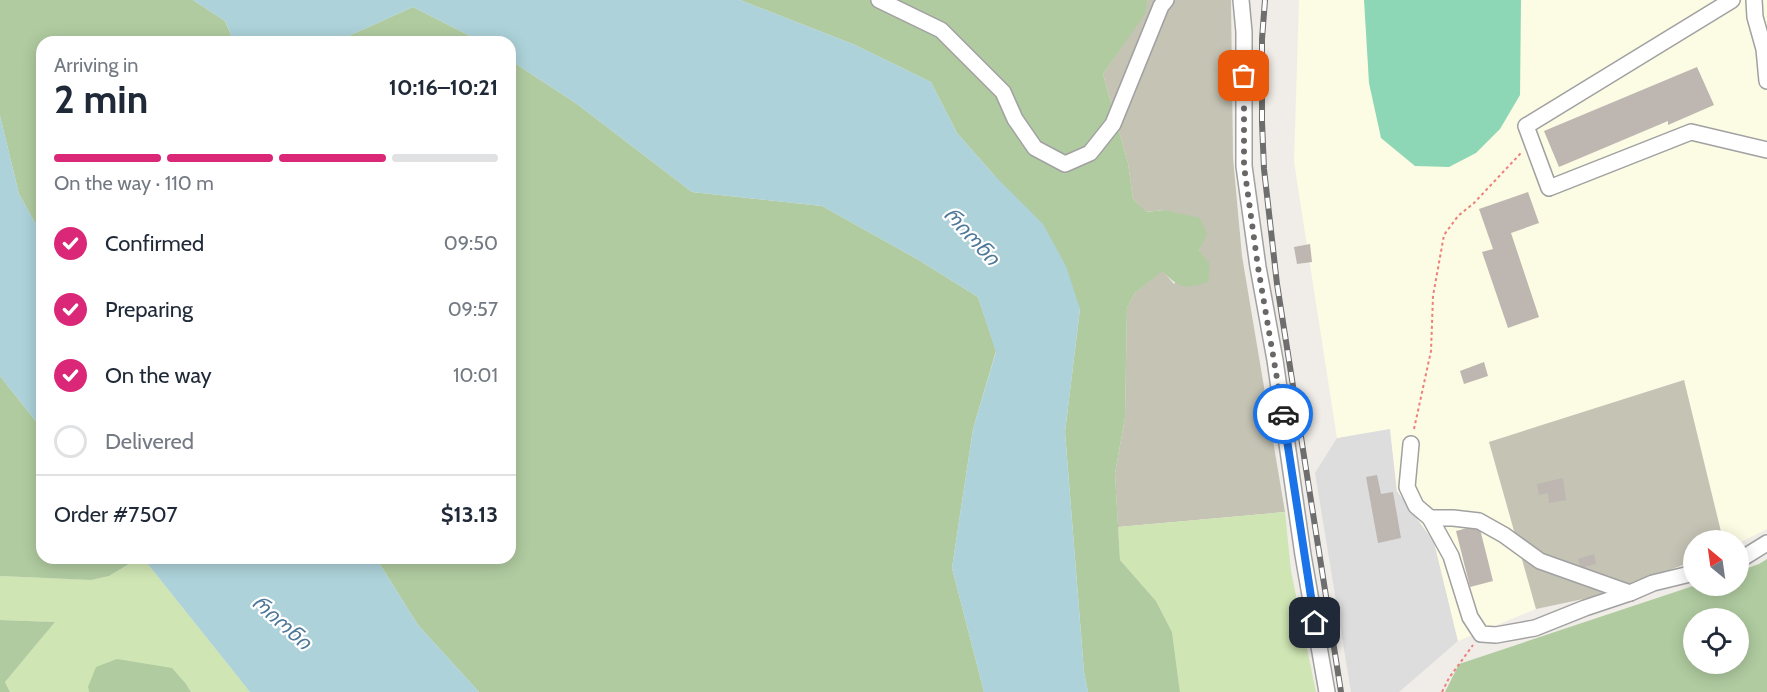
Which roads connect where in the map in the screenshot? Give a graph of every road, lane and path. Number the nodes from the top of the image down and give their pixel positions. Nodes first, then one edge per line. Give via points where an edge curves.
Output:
1 (879, 0) edge
2 (1166, 0) edge
3 (1241, 0) edge
4 (1732, 0) edge
5 (1754, 0) edge
6 (1767, 81) edge
7 (1531, 140) junction
8 (1767, 150) edge
9 (1411, 444) joint
10 (1430, 518) junction
11 (1767, 543) edge
12 (1749, 554) edge
13 (1683, 576) edge
14 (1630, 593) junction
15 (1481, 633) junction
16 (1327, 692) edge
17 (1442, 692) edge

1 - 2 street via 940,30 1003,92 1035,148 1065,164 1090,153 1113,124
3 - 16 street via 1244,166
4 - 7 street via 1526,126
5 - 6 street
7 - 8 street via 1550,188 1690,132
7 - 9 path via 1444,235 1433,296 1431,351
9 - 10 street via 1407,486 1416,506
10 - 14 street via 1479,521 1540,561
10 - 15 street via 1451,555 1470,617
11 - 12 street
13 - 14 street
14 - 15 street via 1535,628 1497,635
15 - 17 path

